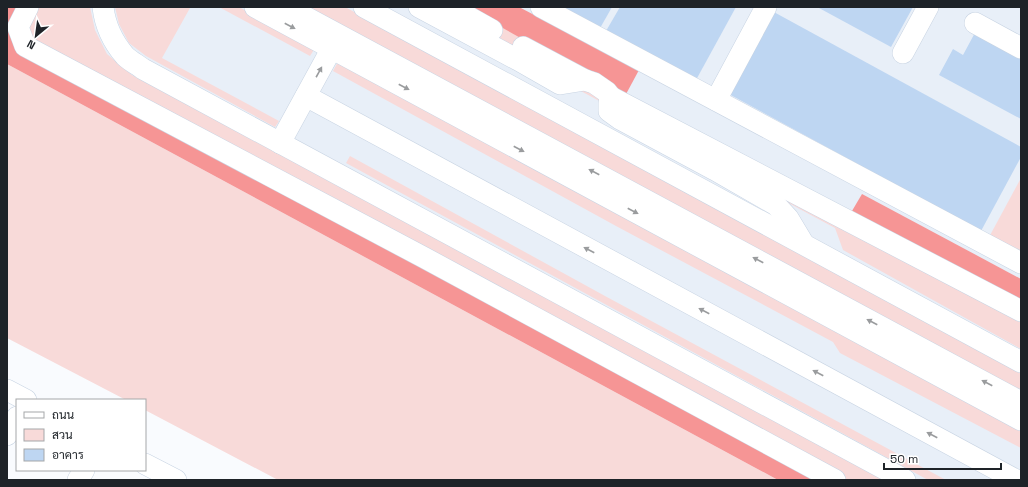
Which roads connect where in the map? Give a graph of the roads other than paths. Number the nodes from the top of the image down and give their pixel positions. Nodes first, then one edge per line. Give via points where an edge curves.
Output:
1 (28, 7) edge
2 (103, 7) edge
3 (256, 7) edge
4 (287, 7) edge
5 (364, 7) edge
6 (419, 7) edge
7 (451, 7) edge
8 (541, 7) edge
9 (766, 7) edge
10 (928, 7) edge
11 (975, 23) dead end
12 (332, 48) junction
13 (1021, 48) edge
14 (903, 53) dead end
15 (585, 80) junction
16 (306, 96) junction
17 (611, 97) junction
18 (716, 100) junction
19 (280, 143) junction
20 (803, 243) junction
21 (1021, 263) edge
22 (1021, 311) edge
23 (1021, 362) edge
24 (7, 390) edge
25 (24, 399) edge
26 (1021, 402) edge
27 (16, 419) edge
28 (1021, 420) edge
29 (7, 435) edge
30 (146, 465) edge
31 (83, 471) edge
32 (78, 480) edge
33 (176, 480) edge
34 (835, 480) edge
35 (905, 480) edge
36 (1016, 480) edge

1 - 34 street via 18,27 25,46
2 - 19 street via 112,38 126,57
3 -> 12 street
26 -> 4 street
5 - 20 street
6 - 15 street via 560,84
7 - 15 street
8 - 18 street
9 - 18 street
10 - 14 street
11 - 13 street
16 -> 12 street
12 -> 28 street
15 - 17 street via 594,83
16 - 19 street
36 -> 16 street
17 - 20 street via 609,111 620,119 776,205 788,218
17 - 22 street
18 - 21 street
19 - 35 street
20 - 23 street
24 - 25 street
27 - 29 street
30 - 33 street
31 - 32 street

